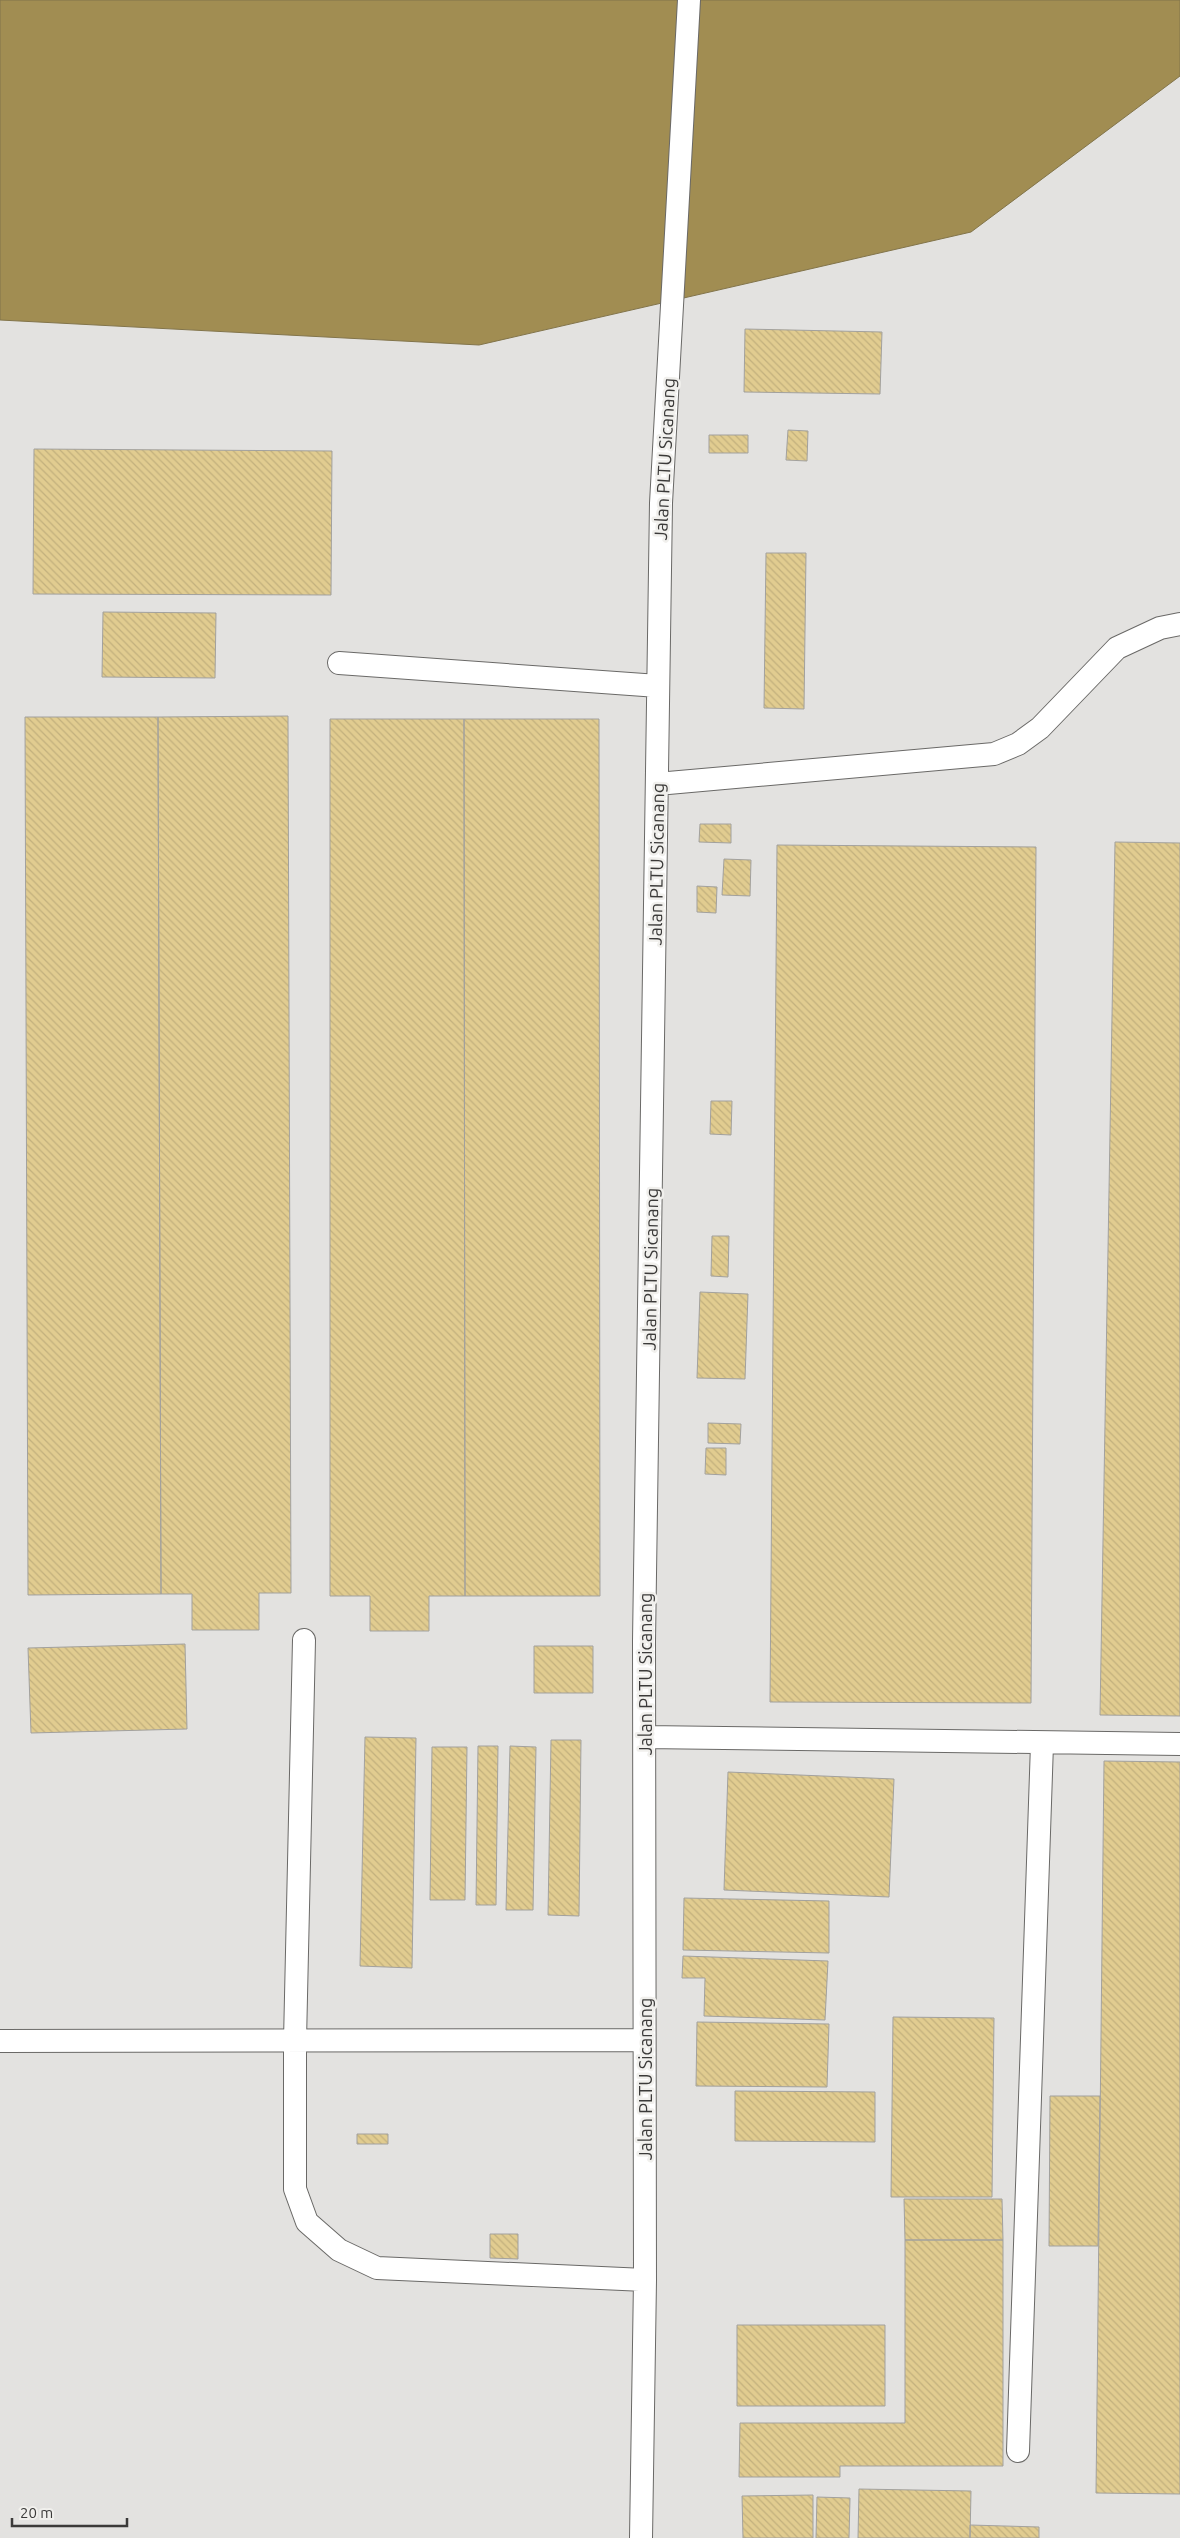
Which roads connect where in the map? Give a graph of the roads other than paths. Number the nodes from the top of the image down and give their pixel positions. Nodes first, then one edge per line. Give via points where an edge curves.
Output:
1 (689, 0) edge
2 (1180, 624) edge
3 (339, 663) dead end
4 (658, 686) junction
5 (657, 784) junction
6 (304, 1640) dead end
7 (645, 1737) junction
8 (1042, 1744) junction
9 (1180, 1744) edge
10 (644, 2040) junction
11 (0, 2041) edge
12 (295, 2041) junction
13 (645, 2280) junction
14 (1018, 2451) dead end
15 (641, 2538) edge

1 - 4 lane, Jalan PLTU Sicanang via 661,503
2 - 5 lane via 1160,628 1117,648 1040,728 1018,744 994,754
3 - 4 lane
4 - 5 lane, Jalan PLTU Sicanang
5 - 7 lane, Jalan PLTU Sicanang
6 - 12 lane
7 - 8 lane
7 - 10 lane, Jalan PLTU Sicanang
8 - 9 lane
8 - 14 lane
10 - 12 lane
10 - 13 lane, Jalan PLTU Sicanang
11 - 12 lane
12 - 13 lane via 295,2188 307,2222 339,2250 377,2268
13 - 15 lane, Jalan PLTU Sicanang

